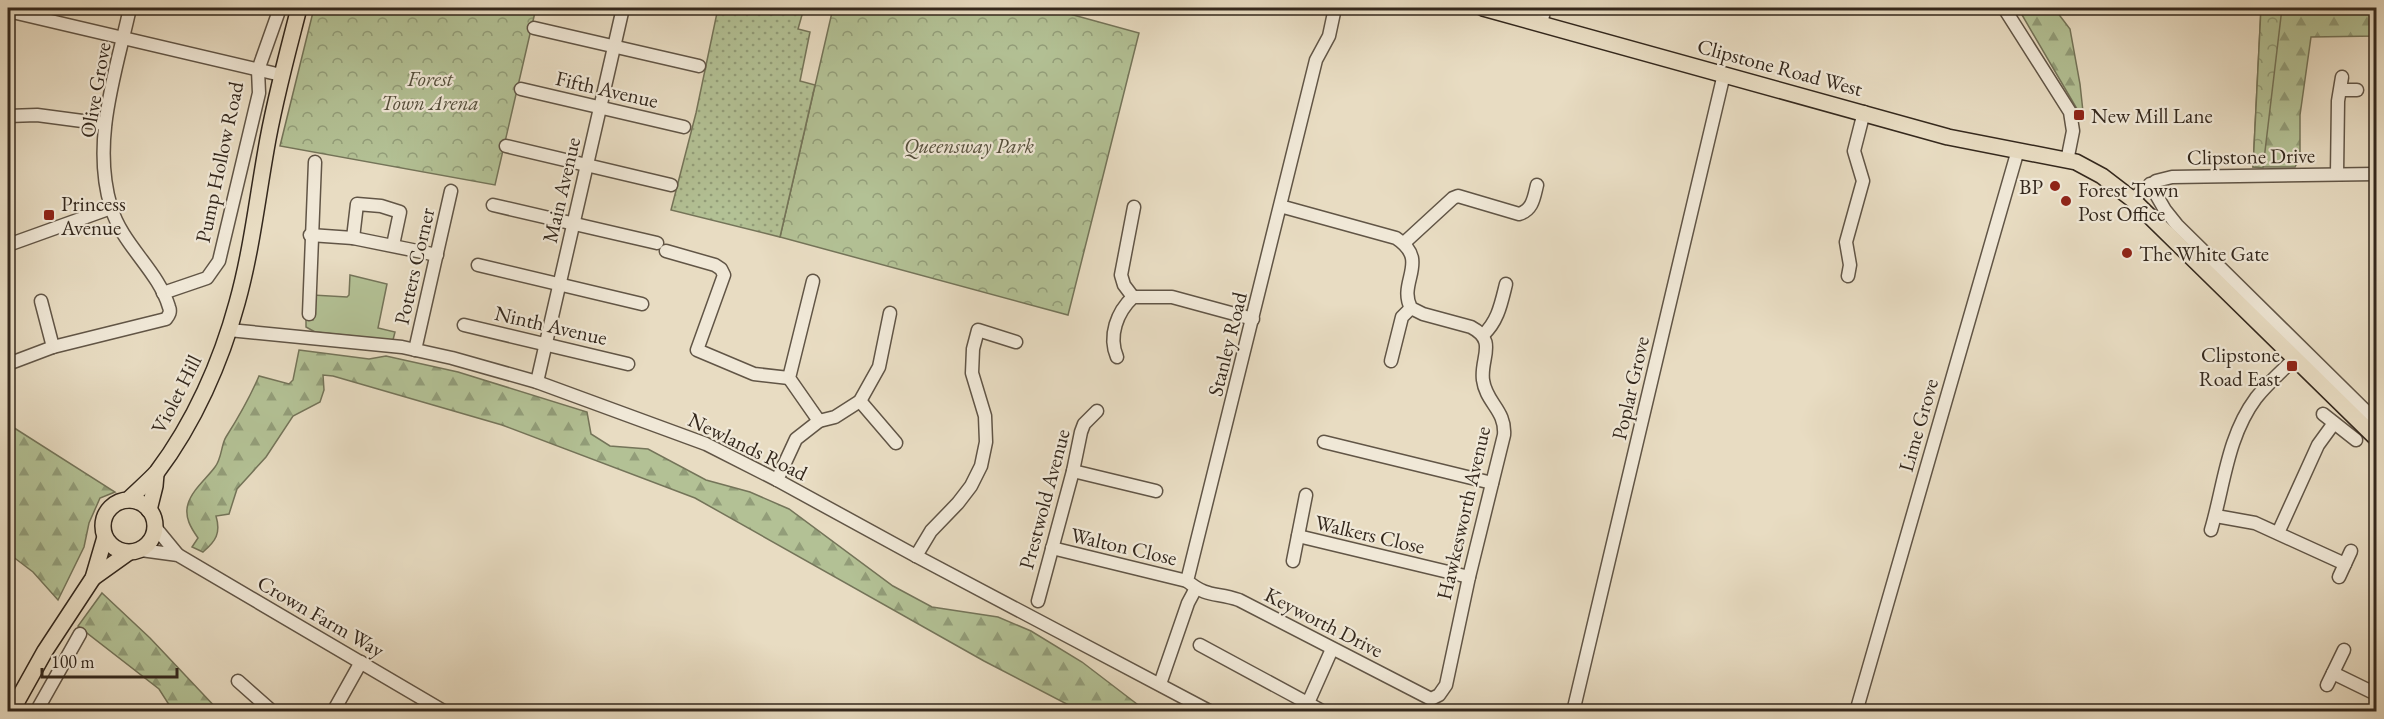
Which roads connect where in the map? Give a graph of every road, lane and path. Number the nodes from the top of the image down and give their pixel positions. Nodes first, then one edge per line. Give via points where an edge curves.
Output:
1 (130, 8) edge
2 (280, 8) edge
3 (299, 8) edge
4 (623, 8) edge
5 (1335, 8) edge
6 (1483, 8) edge
7 (1545, 8) edge
8 (2004, 8) edge
9 (8, 10) edge
10 (1541, 23) junction
11 (534, 28) dead end
12 (123, 39) junction
13 (614, 46) junction
14 (699, 66) dead end
15 (258, 70) junction
16 (1724, 74) junction
17 (281, 75) junction
18 (2342, 76) dead end
19 (521, 89) dead end
20 (2341, 90) junction
21 (2357, 90) dead end
22 (600, 106) junction
23 (1864, 112) junction
24 (8, 116) edge
25 (105, 123) junction
26 (684, 127) dead end
27 (506, 146) dead end
28 (2018, 150) junction
29 (2067, 160) junction
30 (315, 162) dead end
31 (587, 165) junction
32 (2337, 174) junction
33 (2376, 174) edge
34 (2150, 184) junction
35 (671, 185) dead end
36 (1537, 185) dead end
37 (451, 191) dead end
38 (2132, 199) junction
39 (493, 205) dead end
40 (1280, 206) junction
41 (1134, 207) dead end
42 (111, 208) junction
43 (574, 224) junction
44 (310, 235) junction
45 (353, 238) junction
46 (1404, 243) junction
47 (393, 244) junction
48 (8, 245) edge
49 (437, 255) junction
50 (478, 265) dead end
51 (1848, 276) dead end
52 (813, 281) dead end
53 (1506, 284) dead end
54 (560, 285) junction
55 (163, 293) junction
56 (1133, 297) junction
57 (41, 301) dead end
58 (642, 304) dead end
59 (1412, 308) junction
60 (890, 313) dead end
61 (309, 314) dead end
62 (1253, 319) junction
63 (464, 325) dead end
64 (228, 330) junction
65 (1483, 335) junction
66 (1016, 342) dead end
67 (546, 344) junction
68 (54, 347) junction
69 (416, 350) junction
70 (1117, 357) dead end
71 (2295, 358) junction
72 (1391, 361) dead end
73 (8, 364) edge
74 (628, 364) dead end
75 (789, 378) junction
76 (537, 382) junction
77 (860, 401) junction
78 (1097, 411) dead end
79 (2323, 414) dead end
80 (2376, 420) edge
81 (819, 422) junction
82 (2334, 423) junction
83 (2376, 438) edge
84 (2356, 440) dead end
85 (1324, 442) dead end
86 (896, 443) dead end
87 (1073, 471) junction
88 (156, 474) junction
89 (777, 480) junction
90 (1492, 483) junction
91 (1156, 491) dead end
92 (1306, 495) dead end
93 (128, 500) junction
94 (149, 510) junction
95 (2216, 516) junction
96 (155, 526) junction
97 (2211, 530) dead end
98 (2278, 533) junction
99 (1298, 536) junction
100 (105, 537) junction
101 (1052, 549) junction
102 (134, 551) junction
103 (2351, 551) dead end
104 (177, 555) junction
105 (916, 556) junction
106 (1293, 561) dead end
107 (2345, 564) junction
108 (1469, 577) junction
109 (2339, 577) dead end
110 (93, 578) junction
111 (1192, 585) junction
112 (1038, 601) dead end
113 (80, 634) dead end
114 (1200, 645) dead end
115 (1332, 650) junction
116 (2344, 650) dead end
117 (361, 662) junction
118 (2333, 673) junction
119 (238, 681) dead end
120 (1160, 684) junction
121 (2327, 685) dead end
122 (2376, 694) edge
123 (19, 697) junction
124 (1431, 699) joint
125 (1308, 704) junction
126 (40, 710) edge
127 (11, 711) edge
128 (273, 711) edge
129 (333, 711) edge
130 (445, 711) edge
131 (1211, 711) edge
132 (1324, 711) edge
133 (1573, 711) edge
134 (1856, 711) edge

1 - 12 street, Olive Grove
2 - 15 street, Pump Hollow Road
3 - 17 main road, Pump Hollow Road
4 - 13 street, Main Avenue
5 - 40 street, Stanley Road via 1329,36 1316,60
6 - 10 main road, Clipstone Road West
7 - 10 street
8 - 29 street via 2070,112 2073,131
9 - 12 street
10 - 16 main road, Clipstone Road West
11 - 13 street
12 - 15 street
12 - 25 street, Olive Grove
13 - 14 street
13 - 22 street, Main Avenue
15 - 17 street
15 - 55 street, Pump Hollow Road via 259,93 219,261 207,278
16 - 23 main road, Clipstone Road West
16 - 133 street, Poplar Grove
17 - 64 main road, Pump Hollow Road via 242,281
18 - 20 street
19 - 22 street, Fifth Avenue
20 - 21 street
20 - 32 street
22 - 26 street, Fifth Avenue
22 - 31 street, Main Avenue
23 - 28 main road, Clipstone Road West via 1948,137
23 - 51 street via 1854,151 1863,181 1846,242
24 - 25 street via 37,115
25 - 42 street, Olive Grove via 103,163
27 - 31 street
28 - 29 main road, Clipstone Road West
28 - 134 street, Lime Grove
29 - 38 main road via 2102,176
30 - 44 street
31 - 35 street
31 - 43 street, Main Avenue
32 - 33 street, Clipstone Drive
32 - 34 street, Clipstone Drive via 2172,177
34 - 38 street, Clipstone Drive
34 - 80 street via 2177,225
36 - 46 street via 1531,207 1519,214 1464,196 1453,198
37 - 49 street, Potters Corner
38 - 71 main road
39 - 43 street
40 - 46 street via 1389,235
40 - 62 street, Stanley Road
41 - 56 street via 1121,275
42 - 48 street
42 - 55 street, Olive Grove via 128,242
43 - 54 street, Main Avenue
43 - 75 street via 661,247 721,269 724,275 697,350 754,374
44 - 45 street
44 - 61 street
45 - 47 street
45 - 47 street via 357,204 381,206 400,212
46 - 59 street via 1413,260 1407,296
47 - 49 street
49 - 69 street, Potters Corner
50 - 54 street
52 - 75 street
53 - 65 street via 1497,318
54 - 58 street
54 - 67 street, Main Avenue
55 - 68 street, Olive Grove via 170,309 166,319
56 - 62 street via 1172,297
56 - 70 street via 1124,305 1113,334
57 - 68 street
59 - 65 street via 1471,327
59 - 72 street via 1402,317
60 - 77 street via 879,367
62 - 111 street, Stanley Road
63 - 67 street, Ninth Avenue
64 - 69 street, Newlands Road
64 - 88 main road, Violet Hill via 184,429
65 - 90 street, Hawkesworth Avenue via 1487,349 1483,365 1485,388 1505,424
66 - 105 street via 978,330 972,373 985,416 986,442 981,466 971,486 931,531
67 - 74 street, Ninth Avenue
67 - 76 street, Main Avenue
68 - 73 street
69 - 76 street, Newlands Road
71 - 83 main road
71 - 95 street via 2260,393 2246,414 2230,450
75 - 81 street
76 - 89 street, Newlands Road via 706,444
77 - 81 street
77 - 86 street
78 - 87 street, Prestwold Avenue via 1084,424
79 - 82 street
81 - 89 street via 796,439
82 - 84 street
82 - 98 street via 2318,445
85 - 90 street
87 - 91 street
87 - 101 street, Prestwold Avenue
88 - 93 main road, Violet Hill
88 - 94 main road, Violet Hill
89 - 105 street, Newlands Road
90 - 108 street, Hawkesworth Avenue
92 - 99 street, Walkers Close
93 - 94 main road via 140,502
93 - 100 main road via 114,505 105,516
94 - 96 main road
95 - 97 street
95 - 98 street via 2255,523
96 - 102 main road via 152,540
96 - 104 street, Crown Farm Way
98 - 107 street
99 - 106 street, Walkers Close
99 - 108 street, Walkers Close
100 - 102 main road via 114,548
100 - 110 main road
101 - 111 street, Walton Close
101 - 112 street, Prestwold Avenue
102 - 104 street, Crown Farm Way
102 - 110 main road
103 - 107 street
104 - 117 street, Crown Farm Way
105 - 120 street, Newlands Road
107 - 109 street
108 - 124 street, Hawkesworth Avenue via 1446,685
110 - 123 main road
111 - 115 street, Keyworth Drive via 1205,594 1239,600
111 - 120 street, Stanley Road
113 - 126 street
114 - 125 street
115 - 124 street, Keyworth Drive
115 - 125 street
116 - 118 street
117 - 129 street
117 - 130 street, Crown Farm Way
118 - 121 street
118 - 122 street
119 - 128 street
120 - 131 street, Newlands Road
123 - 126 street
123 - 127 main road
125 - 132 street

